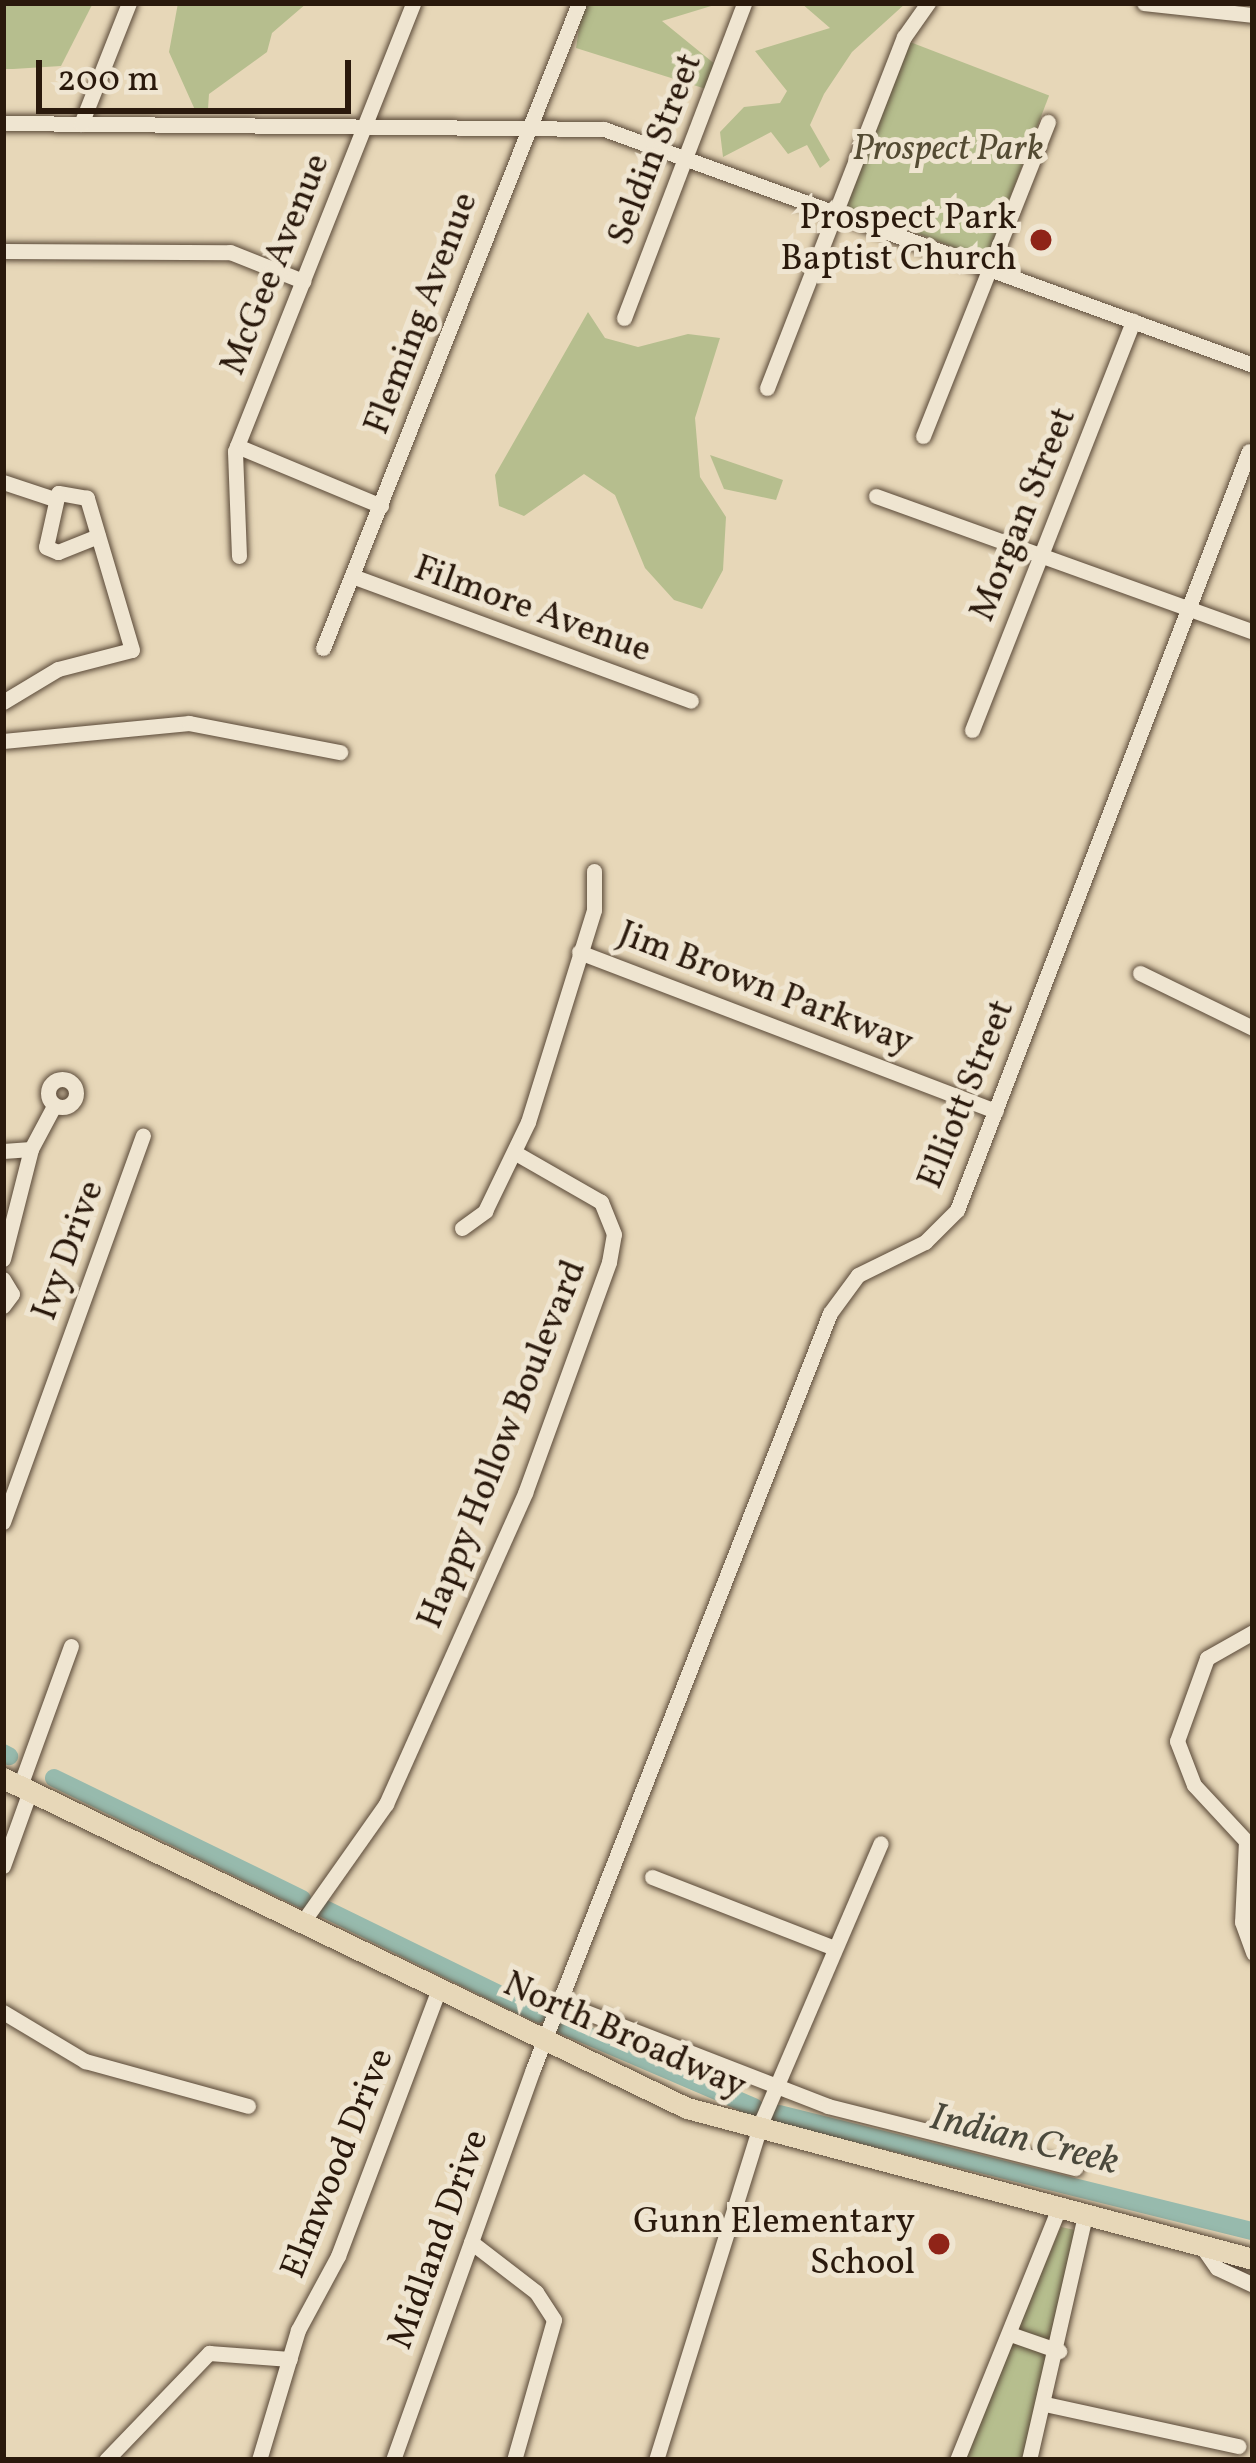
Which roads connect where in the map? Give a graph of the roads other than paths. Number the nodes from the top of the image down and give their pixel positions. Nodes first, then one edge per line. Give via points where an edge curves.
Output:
1 (129, 3) edge
2 (413, 3) edge
3 (579, 3) edge
4 (744, 3) edge
5 (928, 3) edge
6 (1144, 3) edge
7 (1253, 15) edge
8 (1048, 122) dead end
9 (3, 123) edge
10 (81, 124) junction
11 (364, 126) junction
12 (529, 126) junction
13 (686, 158) junction
14 (836, 213) junction
15 (3, 251) edge
16 (990, 268) junction
17 (303, 281) junction
18 (624, 318) dead end
19 (1133, 321) junction
20 (1253, 365) edge
21 (767, 388) dead end
22 (923, 436) dead end
23 (237, 446) junction
24 (1249, 452) dead end
25 (3, 482) edge
26 (877, 496) dead end
27 (54, 499) junction
28 (381, 506) junction
29 (98, 536) junction
30 (239, 556) dead end
31 (1041, 556) junction
32 (352, 576) junction
33 (1186, 608) junction
34 (1253, 632) edge
35 (323, 648) dead end
36 (691, 701) dead end
37 (3, 702) edge
38 (972, 730) dead end
39 (3, 741) edge
40 (340, 752) dead end
41 (594, 871) dead end
42 (579, 952) junction
43 (1140, 973) dead end
44 (1253, 1028) edge
45 (54, 1106) dead end
46 (996, 1111) junction
47 (143, 1136) dead end
48 (31, 1149) junction
49 (3, 1151) edge
50 (514, 1152) junction
51 (462, 1228) dead end
52 (3, 1259) edge
53 (3, 1279) edge
54 (3, 1306) edge
55 (3, 1522) edge
56 (1253, 1632) edge
57 (71, 1646) dead end
58 (18, 1785) edge
59 (881, 1843) dead end
60 (3, 1865) edge
61 (652, 1877) dead end
62 (302, 1923) junction
63 (832, 1947) junction
64 (1253, 1953) edge
65 (439, 1989) junction
66 (560, 2002) junction
67 (3, 2012) edge
68 (545, 2041) junction
69 (774, 2088) junction
70 (248, 2106) dead end
71 (758, 2132) junction
72 (1075, 2168) dead end
73 (1057, 2212) junction
74 (1084, 2219) junction
75 (471, 2242) junction
76 (1202, 2248) junction
77 (1253, 2259) edge
78 (1253, 2284) edge
79 (1014, 2330) junction
80 (1060, 2351) junction
81 (290, 2359) junction
82 (1045, 2404) junction
83 (1238, 2446) dead end
84 (106, 2460) edge
85 (259, 2460) edge
86 (393, 2460) edge
87 (514, 2460) edge
88 (656, 2460) edge
89 (957, 2460) edge
90 (1029, 2460) edge

1 - 10 street
2 - 11 street, McGee Avenue
3 - 12 street, Fleming Avenue
4 - 13 street, Seldin Street
5 - 14 street via 904,37
6 - 7 street
8 - 16 street
9 - 10 street
10 - 11 street
11 - 12 street
11 - 17 street, McGee Avenue
12 - 13 street via 604,129
12 - 28 street, Fleming Avenue
13 - 14 street
13 - 18 street, Seldin Street
14 - 16 street
14 - 21 street
15 - 17 street via 230,252
16 - 19 street
16 - 22 street
17 - 23 street, McGee Avenue
19 - 20 street
19 - 31 street, Morgan Street
23 - 28 street
23 - 30 street, McGee Avenue
24 - 33 street, Elliott Street
25 - 27 street
26 - 31 street
27 - 29 street via 82,492
27 - 29 street via 46,547 58,552
28 - 32 street, Fleming Avenue
29 - 37 street via 132,650 58,669
31 - 33 street
31 - 38 street, Morgan Street
32 - 35 street, Fleming Avenue
32 - 36 street, Filmore Avenue
33 - 34 street
33 - 46 street, Elliott Street
39 - 40 street via 189,723
41 - 42 street via 596,898
42 - 46 street, Jim Brown Parkway
42 - 50 street
43 - 44 street
45 - 48 street
46 - 66 street, Elliott Street via 947,1223 858,1275 830,1313
47 - 55 street, Ivy Drive
48 - 49 street
48 - 52 street
50 - 51 street via 485,1211
50 - 62 street, Happy Hollow Boulevard via 601,1202 614,1234 610,1262 520,1504 386,1804
53 - 54 street via 12,1294
56 - 64 street via 1207,1658 1178,1741 1194,1786 1246,1841 1241,1922
57 - 58 street
58 - 60 street
58 - 62 main road, North Broadway
59 - 63 street
61 - 63 street
62 - 65 main road, North Broadway
63 - 69 street
65 - 68 main road, North Broadway
65 - 81 street, Elmwood Drive
66 - 68 street, Elliott Street
66 - 69 street
67 - 70 street via 65,2053
68 - 71 main road, North Broadway
68 - 75 street, Midland Drive
69 - 71 street
69 - 72 street
71 - 73 main road, North Broadway
71 - 88 street
73 - 74 main road, North Broadway
73 - 79 street
74 - 76 main road, North Broadway
74 - 80 street
75 - 86 street, Midland Drive
75 - 87 street via 536,2292 554,2320
76 - 77 main road, North Broadway
76 - 78 street via 1217,2268
79 - 80 street
79 - 89 street
80 - 82 street
81 - 84 street via 209,2354
81 - 85 street, Elmwood Drive
82 - 83 street
82 - 90 street

